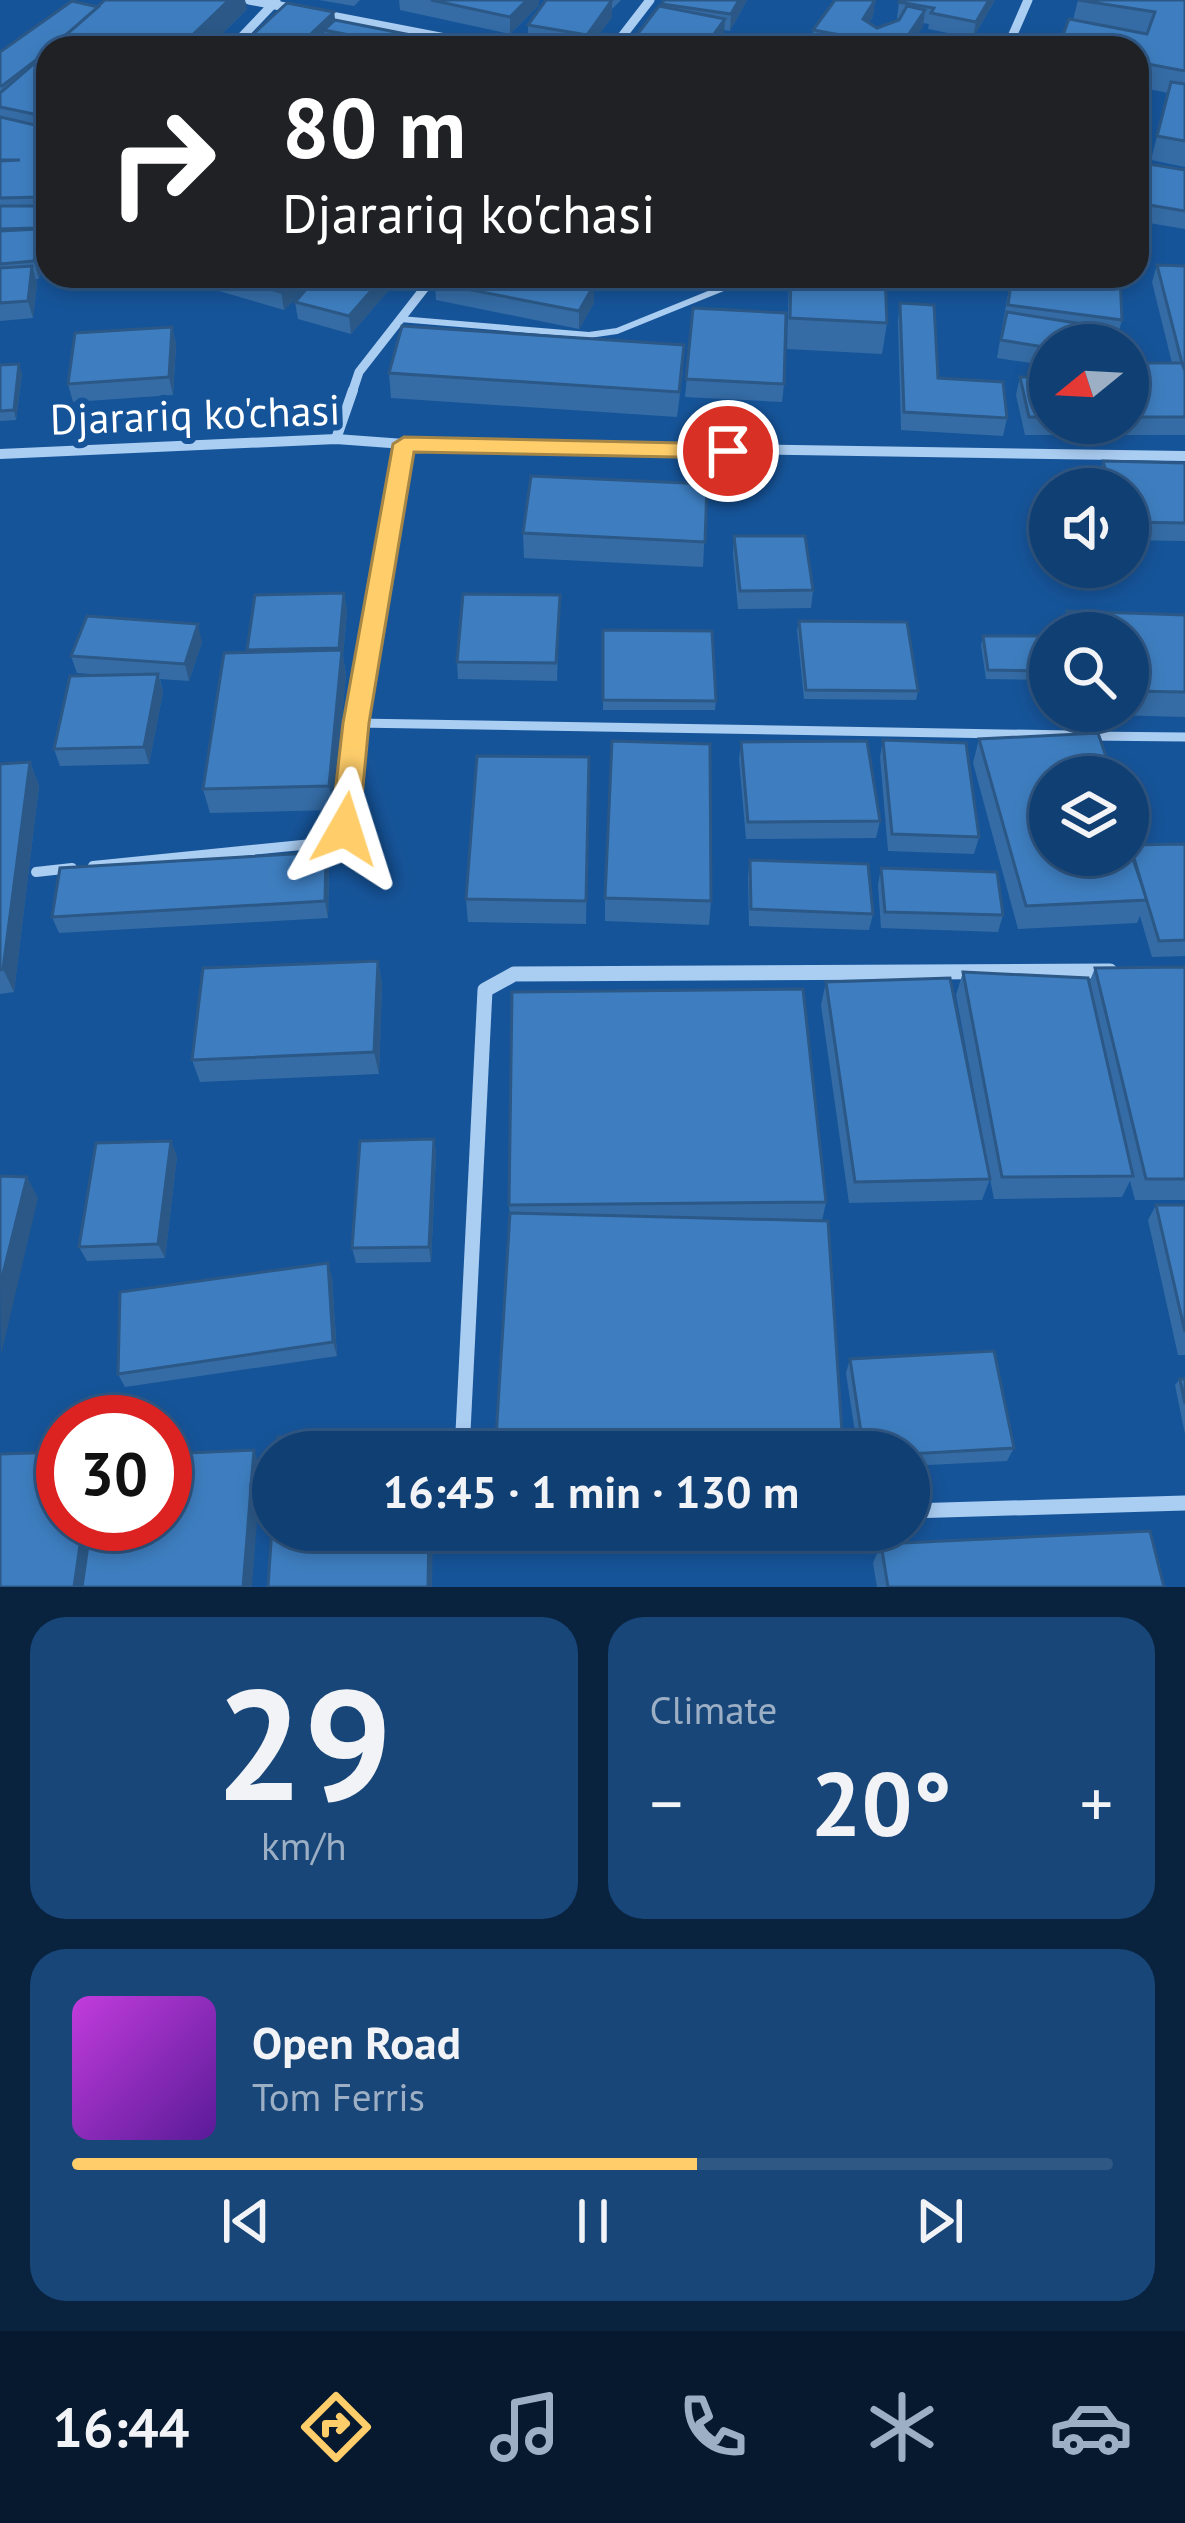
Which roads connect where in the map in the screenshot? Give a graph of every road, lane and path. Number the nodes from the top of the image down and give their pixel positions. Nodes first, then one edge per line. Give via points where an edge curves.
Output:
1 (249, 0) edge
2 (650, 0) edge
3 (1028, 0) edge
4 (275, 2) edge
5 (242, 36) edge
6 (439, 36) edge
7 (622, 36) edge
8 (1012, 36) edge
9 (1149, 171) edge
10 (1185, 178) edge
11 (425, 288) edge
12 (723, 288) edge
13 (400, 319) junction
14 (336, 439) junction
15 (404, 444) junction
16 (0, 454) edge
17 (1185, 457) edge
18 (356, 723) junction
19 (1185, 737) edge
20 (36, 872) dead end
21 (1130, 971) edge
22 (463, 1431) edge
23 (1185, 1503) edge
24 (930, 1510) edge

1 - 4 street
2 - 7 street
3 - 8 street
4 - 5 street
4 - 6 street
9 - 10 street
11 - 13 street
12 - 13 lane via 589,335
13 - 14 street via 359,372
14 - 15 street, Djarariq ko'chasi
14 - 16 street, Djarariq ko'chasi
15 - 17 street, Djarariq ko'chasi
15 - 18 street
18 - 19 lane
18 - 20 street via 345,829 322,843
21 - 22 street via 514,974 485,991
23 - 24 street

